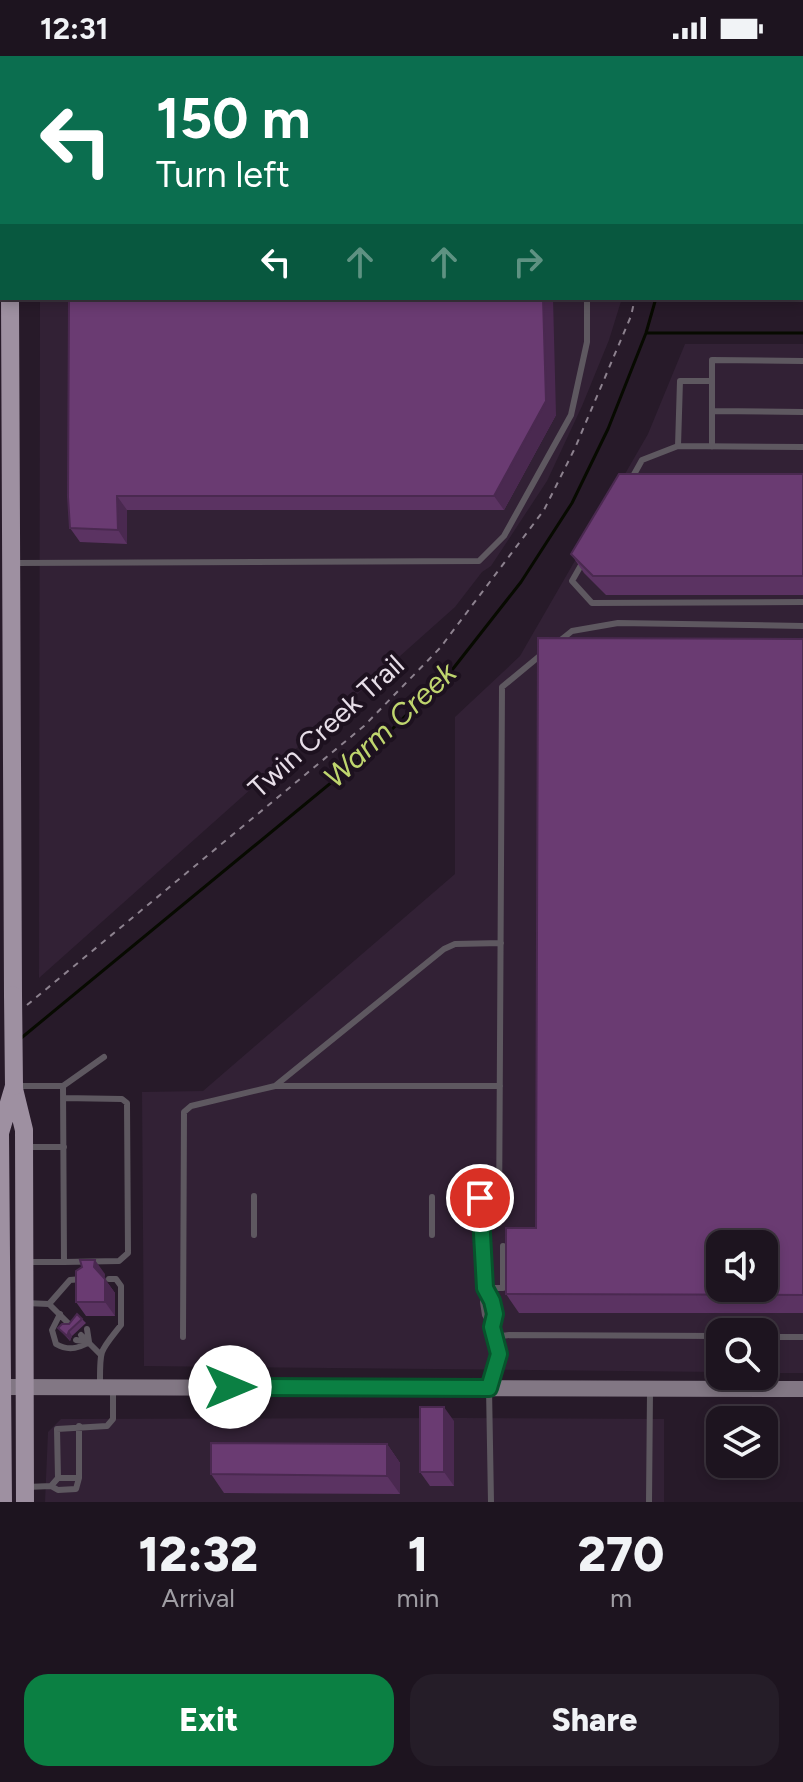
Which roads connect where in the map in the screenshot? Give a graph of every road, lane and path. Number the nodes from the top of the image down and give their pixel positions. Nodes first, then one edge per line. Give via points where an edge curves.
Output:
1 (10, 300) edge
2 (587, 300) edge
3 (635, 300) edge
4 (803, 361) edge
5 (712, 381) junction
6 (713, 411) junction
7 (803, 412) edge
8 (678, 446) junction
9 (712, 447) junction
10 (803, 447) edge
11 (627, 487) edge
12 (588, 554) edge
13 (11, 563) junction
14 (803, 602) edge
15 (803, 626) edge
16 (6, 779) edge
17 (6, 854) edge
18 (501, 943) junction
19 (18, 1001) junction
20 (104, 1057) dead end
21 (14, 1086) junction
22 (63, 1086) junction
23 (275, 1086) junction
24 (500, 1086) junction
25 (63, 1098) junction
26 (0, 1133) edge
27 (24, 1147) junction
28 (64, 1147) junction
29 (254, 1196) dead end
30 (432, 1197) dead end
31 (480, 1198) dead end
32 (0, 1214) edge
33 (499, 1223) dead end
34 (254, 1235) dead end
35 (432, 1235) dead end
36 (503, 1246) edge
37 (25, 1262) junction
38 (64, 1262) junction
39 (86, 1279) edge
40 (109, 1279) edge
41 (485, 1290) junction
42 (25, 1303) junction
43 (49, 1304) junction
44 (60, 1314) junction
45 (75, 1317) edge
46 (1, 1321) edge
47 (67, 1326) edge
48 (706, 1336) edge
49 (183, 1337) dead end
50 (494, 1337) junction
51 (778, 1337) edge
52 (803, 1337) edge
53 (89, 1342) junction
54 (100, 1354) junction
55 (2, 1387) edge
56 (25, 1387) junction
57 (107, 1387) junction
58 (489, 1388) junction
59 (650, 1389) junction
60 (803, 1389) edge
61 (79, 1426) junction
62 (58, 1478) junction
63 (79, 1478) junction
64 (2, 1481) edge
65 (51, 1486) junction
66 (25, 1494) edge
67 (3, 1502) edge
68 (491, 1502) edge
69 (649, 1502) edge

1 - 13 main road
2 - 13 lane via 587,342 571,415 504,536 479,561
3 - 19 path, Twin Creek Trail via 544,510 440,648 364,726
4 - 5 lane via 712,360
5 - 6 lane
5 - 8 lane via 680,381
6 - 7 lane
6 - 9 lane
8 - 9 lane
8 - 11 lane via 642,460
9 - 10 lane
12 - 14 lane via 572,581 592,603
13 - 16 main road
15 - 18 lane via 618,623 572,631 502,687
16 - 17 main road
17 - 19 main road
18 - 23 lane via 444,949
18 - 24 lane
19 - 21 main road, bridge
20 - 22 lane
21 - 22 lane
21 - 26 main road
21 - 27 main road
22 - 25 lane
23 - 24 lane
23 - 49 lane via 184,1112
24 - 33 lane
25 - 28 lane
25 - 38 lane via 127,1103 128,1238 128,1253 119,1261
26 - 32 main road
26 - 37 main road via 12,1138 12,1243
27 - 28 lane
27 - 37 main road
28 - 38 lane
29 - 34 lane
30 - 35 lane
31 - 41 lane
32 - 46 main road
36 - 41 lane via 503,1288
37 - 38 lane
37 - 42 main road
39 - 43 lane via 70,1280
40 - 54 lane via 121,1286 121,1325
41 - 50 lane via 485,1315
42 - 43 lane
42 - 56 main road
43 - 44 lane
44 - 45 lane
44 - 47 lane
44 - 53 lane via 52,1330 56,1344 78,1349
46 - 55 main road
48 - 50 lane
50 - 58 lane via 499,1354
51 - 52 lane
53 - 53 lane via 81,1335
53 - 54 lane
54 - 57 lane
55 - 56 main road
55 - 64 main road
56 - 57 main road
56 - 66 main road
57 - 58 main road
57 - 61 lane via 113,1419 107,1426
58 - 59 main road
58 - 68 lane
59 - 60 main road
59 - 69 lane
61 - 62 lane via 57,1429
61 - 63 lane
62 - 63 lane
62 - 65 lane
63 - 65 lane via 76,1489
64 - 67 main road
65 - 66 lane

